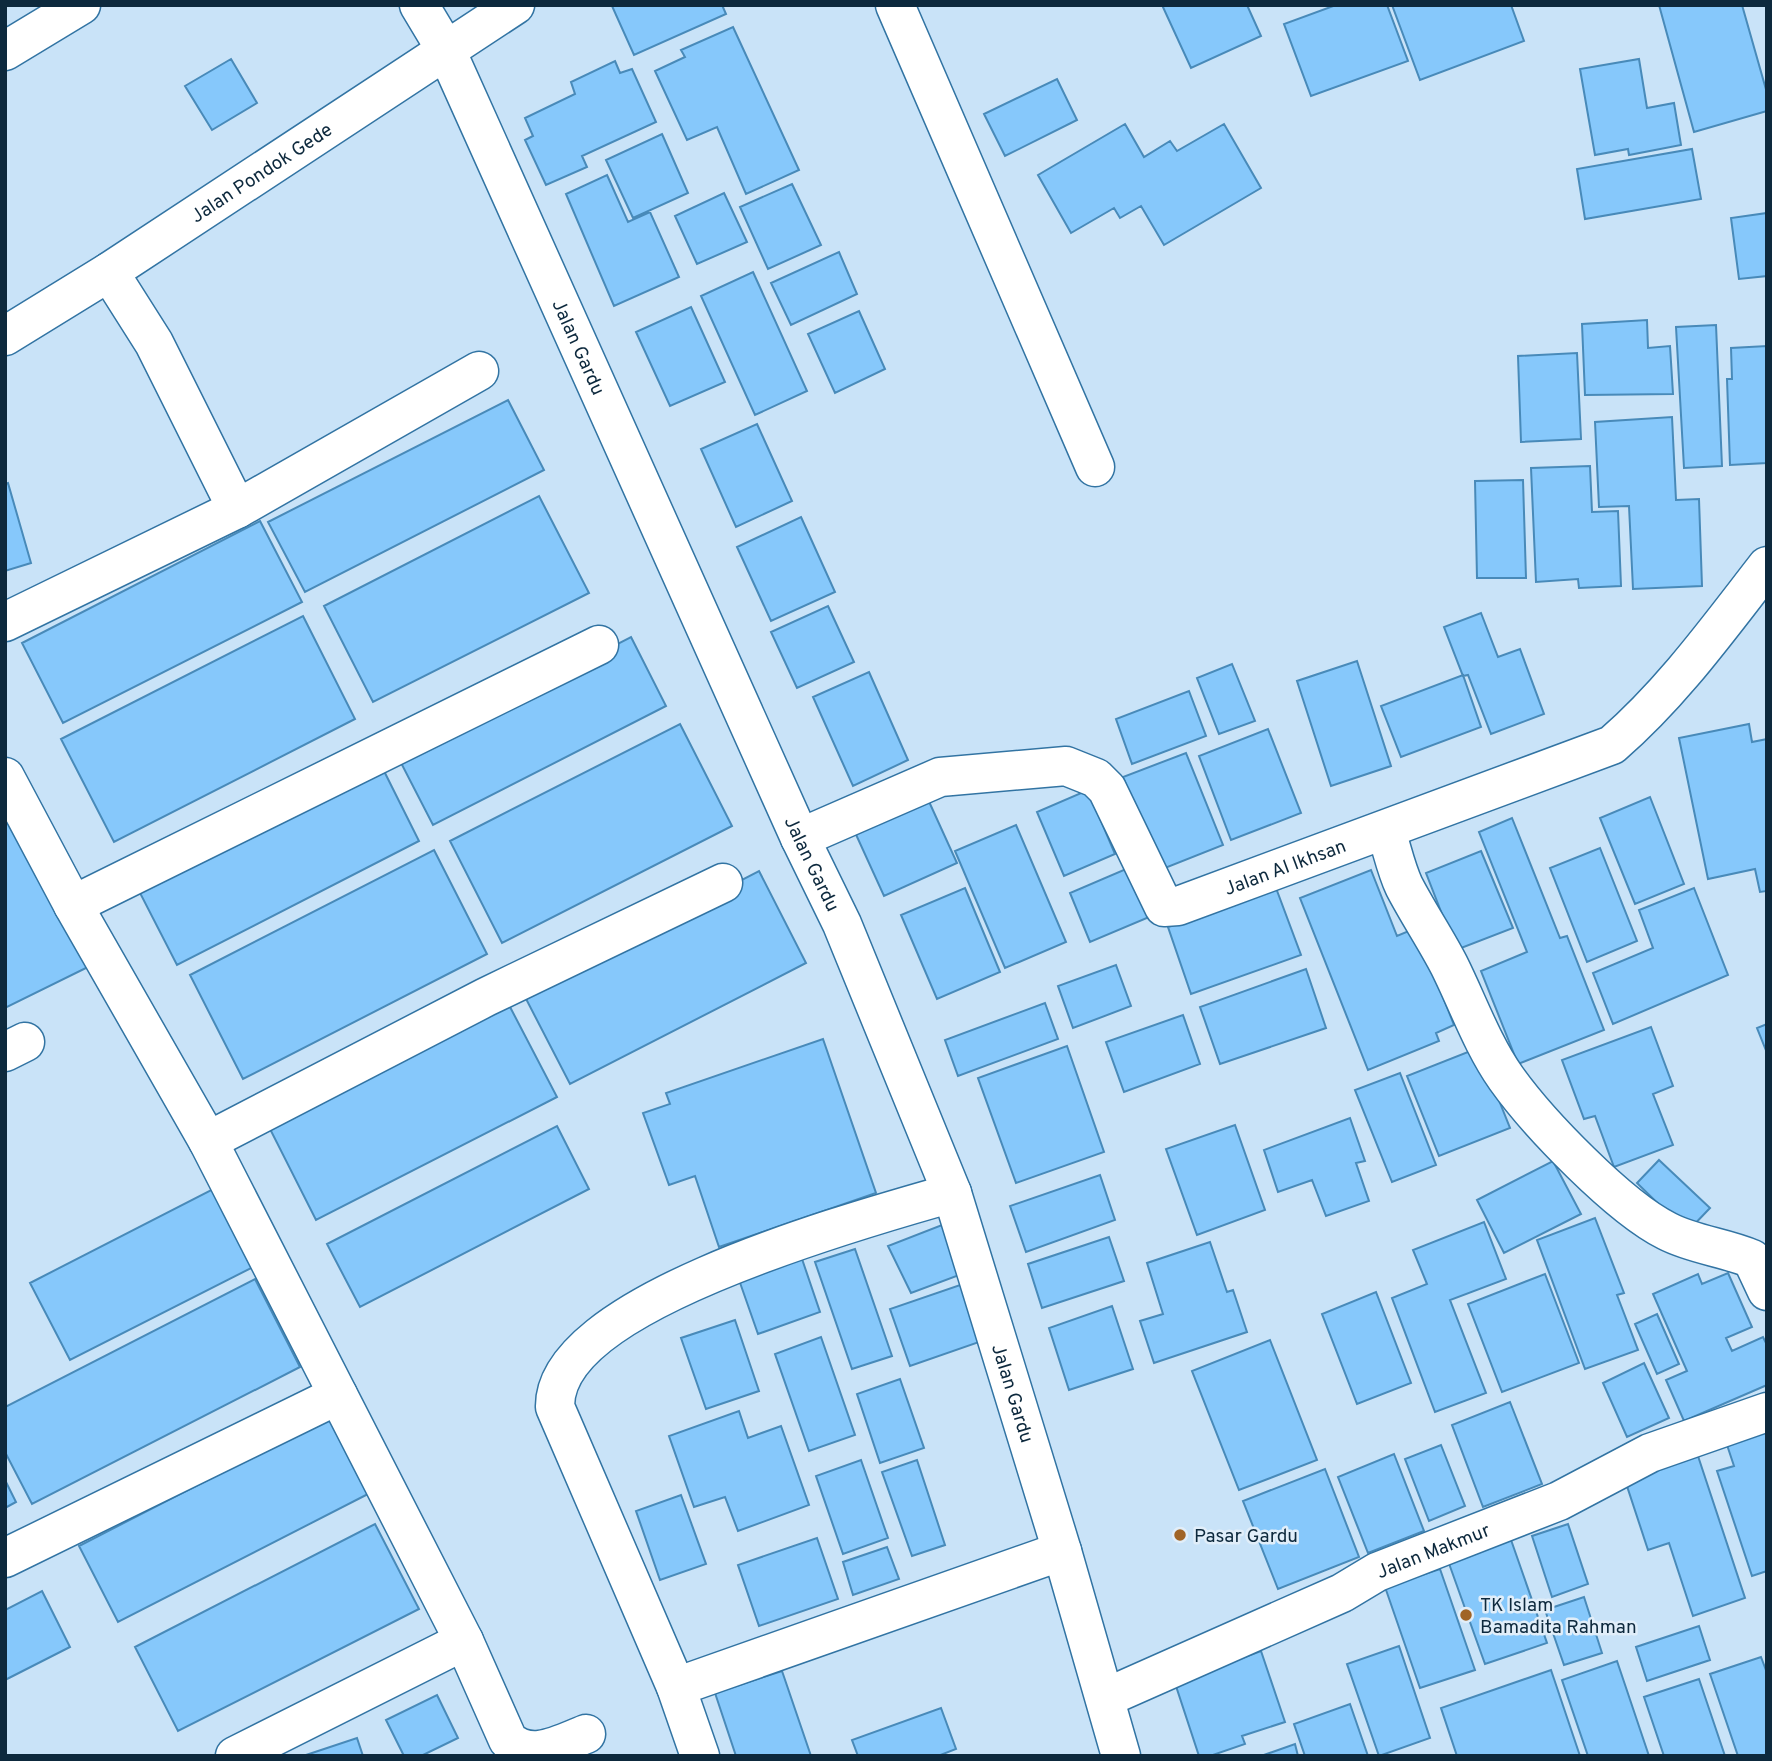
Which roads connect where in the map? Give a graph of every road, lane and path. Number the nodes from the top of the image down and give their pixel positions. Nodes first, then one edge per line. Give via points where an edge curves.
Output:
1 (419, 5) edge
2 (516, 5) edge
3 (895, 5) edge
4 (55, 12) edge
5 (446, 50) junction
6 (5, 51) edge
7 (109, 272) junction
8 (5, 336) edge
9 (478, 371) dead end
10 (1095, 467) dead end
11 (237, 509) junction
12 (1767, 566) edge
13 (5, 622) edge
14 (598, 645) dead end
15 (5, 777) edge
16 (1386, 831) junction
17 (800, 838) junction
18 (723, 884) dead end
19 (73, 905) junction
20 (208, 1141) junction
21 (952, 1193) junction
22 (1767, 1291) edge
23 (338, 1395) junction
24 (1767, 1412) edge
25 (1062, 1551) junction
26 (5, 1558) edge
27 (464, 1641) junction
28 (676, 1687) junction
29 (1105, 1698) junction
30 (586, 1734) dead end
31 (235, 1756) edge
32 (700, 1756) edge
33 (1121, 1756) edge

1 - 5 street, Jalan Gardu
2 - 5 street, Jalan Pondok Gede
3 - 10 street
4 - 6 street
5 - 7 street, Jalan Pondok Gede
5 - 17 street, Jalan Gardu
7 - 8 street, Jalan Pondok Gede
7 - 11 street via 154,344
9 - 11 street
11 - 13 street
12 - 16 street, Jalan Al Ikhsan via 1682,676 1612,745
14 - 19 street
15 - 19 street
16 - 17 street, Jalan Al Ikhsan via 1178,906 1164,907 1107,789 1096,778 1066,766 940,777
16 - 22 street via 1403,884 1506,1079 1632,1210 1696,1243 1752,1259
17 - 21 street, Jalan Gardu via 842,924
18 - 20 street via 486,997
19 - 20 street
20 - 23 street
21 - 25 street, Jalan Gardu
21 - 28 street via 793,1241 669,1292 605,1330 562,1373 554,1389 555,1407
23 - 26 street
23 - 27 street
24 - 29 street, Jalan Makmur via 1650,1453 1559,1501 1377,1572 1342,1593
25 - 28 street
25 - 29 street, Jalan Gardu
27 - 30 street via 508,1740 519,1751 534,1754
27 - 31 street
28 - 32 street
29 - 33 street, Jalan Gardu

